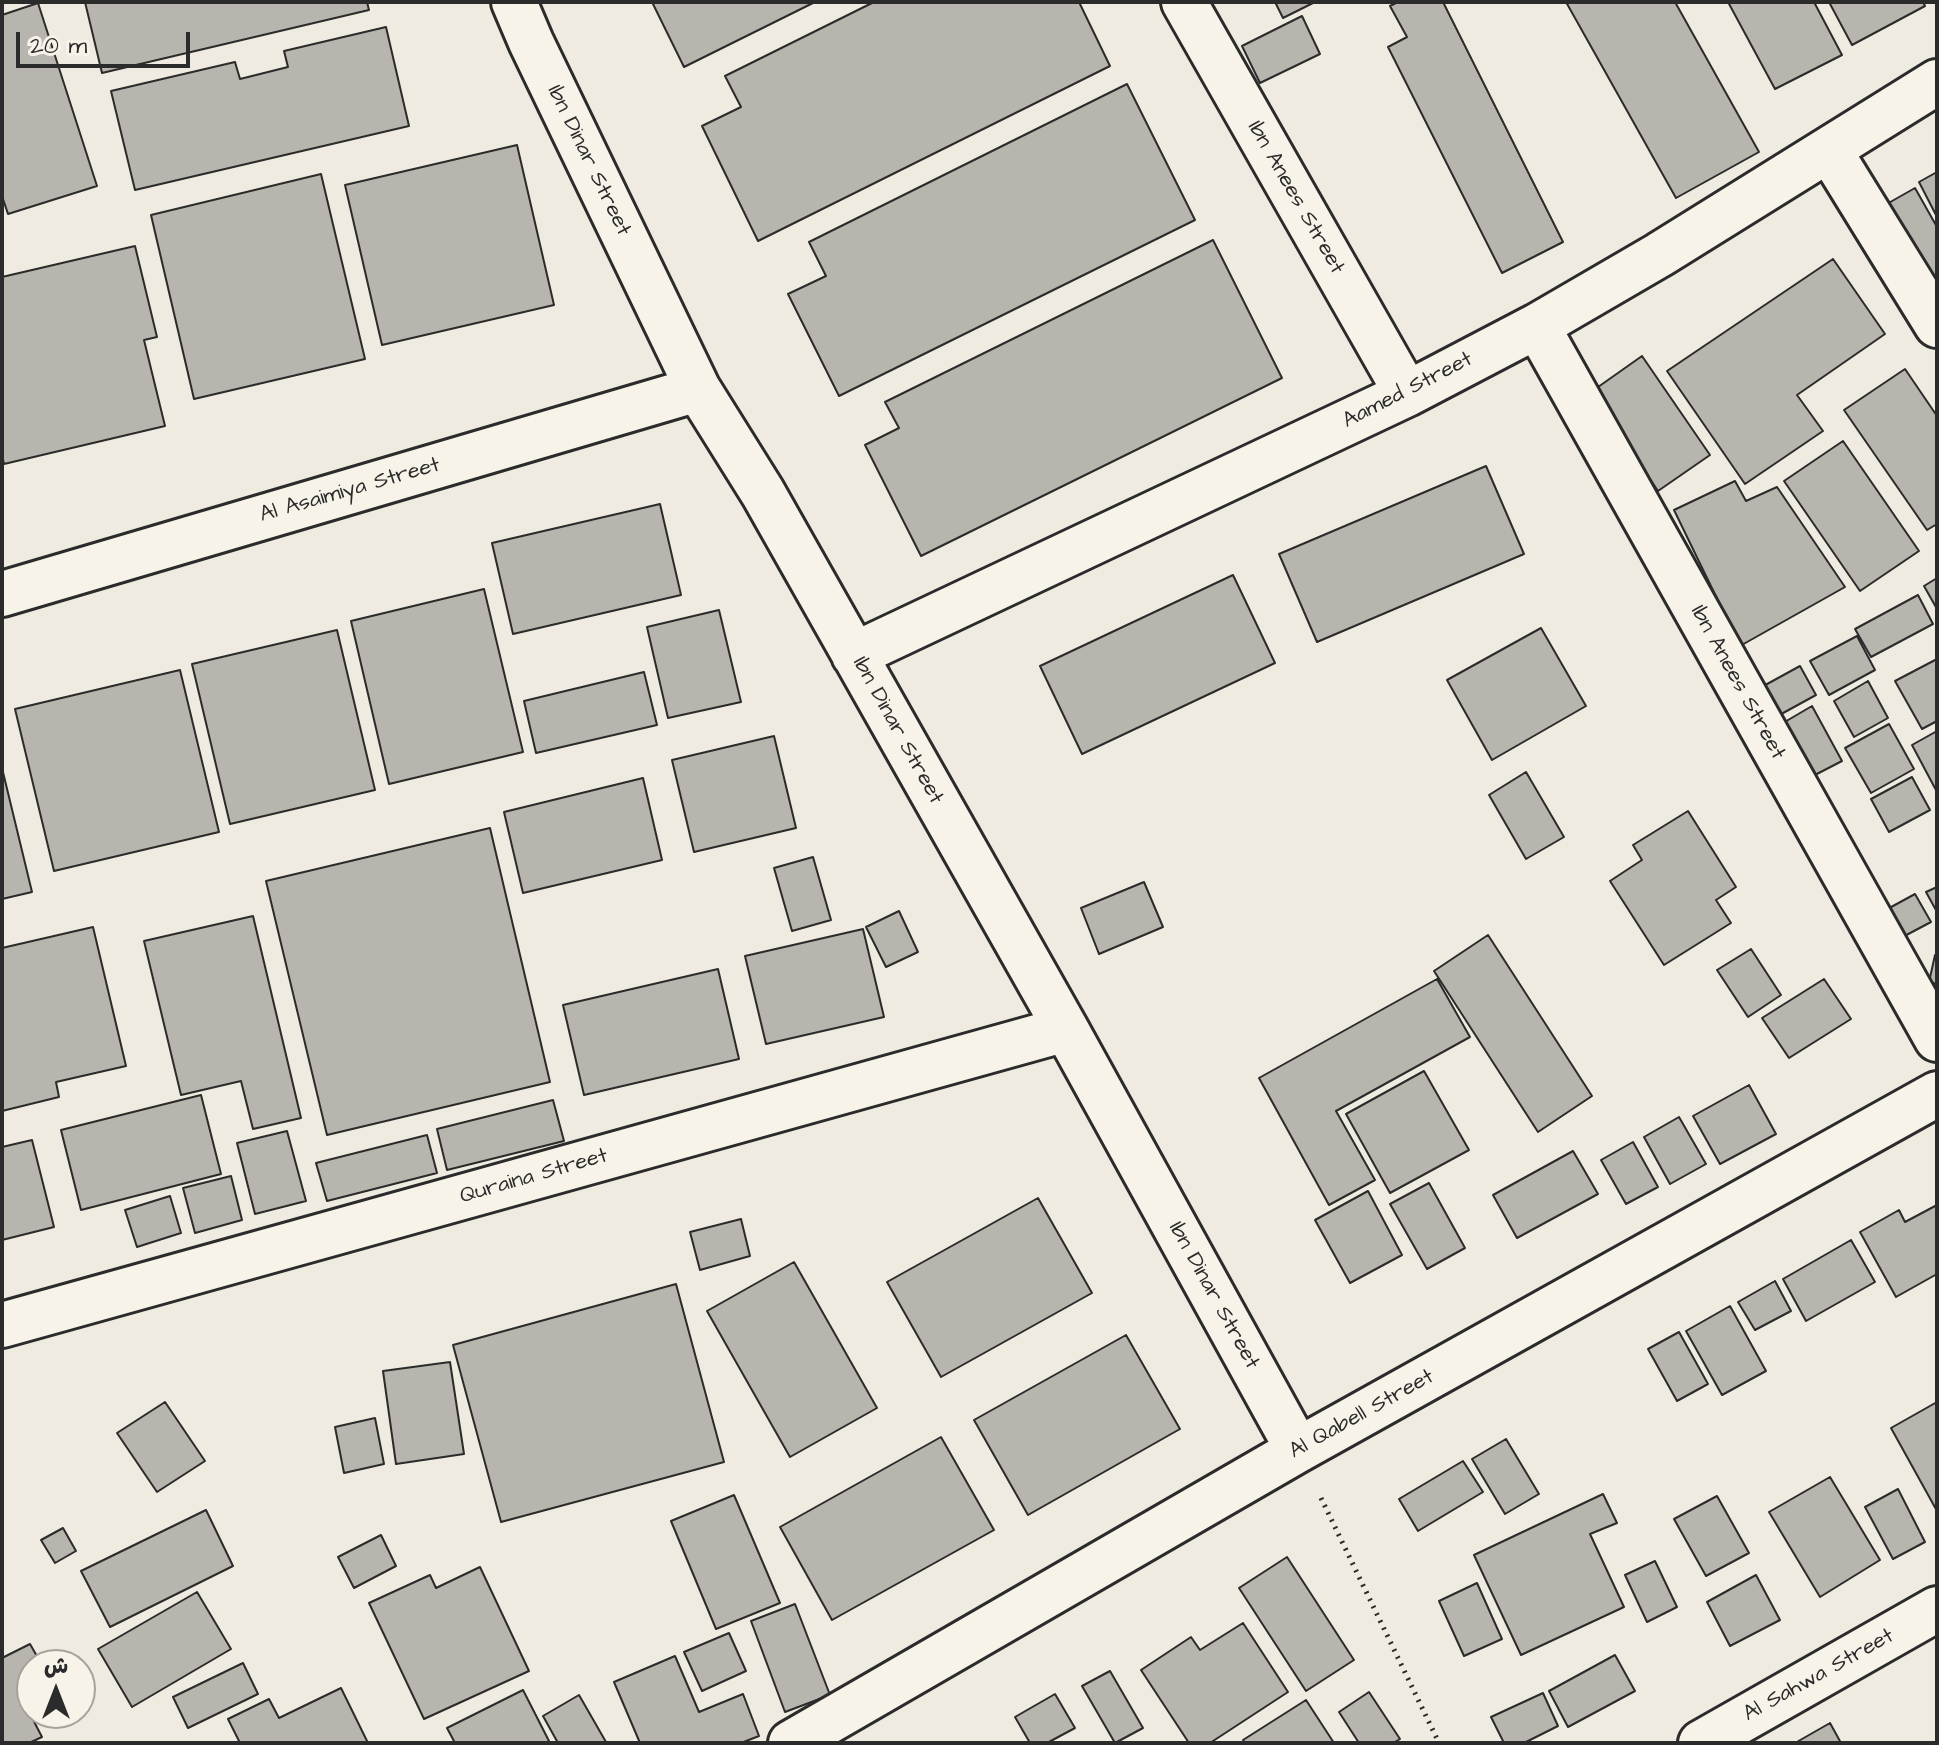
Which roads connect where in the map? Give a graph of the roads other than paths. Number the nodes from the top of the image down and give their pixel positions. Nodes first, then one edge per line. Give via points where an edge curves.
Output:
1 (514, 2) edge
2 (1184, 2) edge
3 (1937, 82) edge
4 (1829, 150) junction
5 (1937, 325) edge
6 (1537, 326) junction
7 (698, 389) junction
8 (1407, 394) junction
9 (2, 594) edge
10 (854, 655) junction
11 (1066, 1029) junction
12 (1937, 1039) edge
13 (1937, 1094) edge
14 (2, 1325) edge
15 (1298, 1450) junction
16 (1937, 1609) edge
17 (791, 1743) edge
18 (1701, 1743) edge

1 - 7 street, Ibn Dinar Street
2 - 8 street, Ibn Anees Street
3 - 4 street, Aamed Street
4 - 5 street
4 - 6 street, Aamed Street
6 - 8 street, Aamed Street
6 - 12 street, Ibn Anees Street
7 - 9 street, Al Asaimiya Street
7 - 10 street, Ibn Dinar Street
8 - 10 street, Aamed Street
10 - 11 street, Ibn Dinar Street
11 - 14 street, Quraina Street
11 - 15 street, Ibn Dinar Street
13 - 15 street, Al Qabell Street
15 - 17 street, Al Qabell Street
16 - 18 street, Al Sahwa Street

